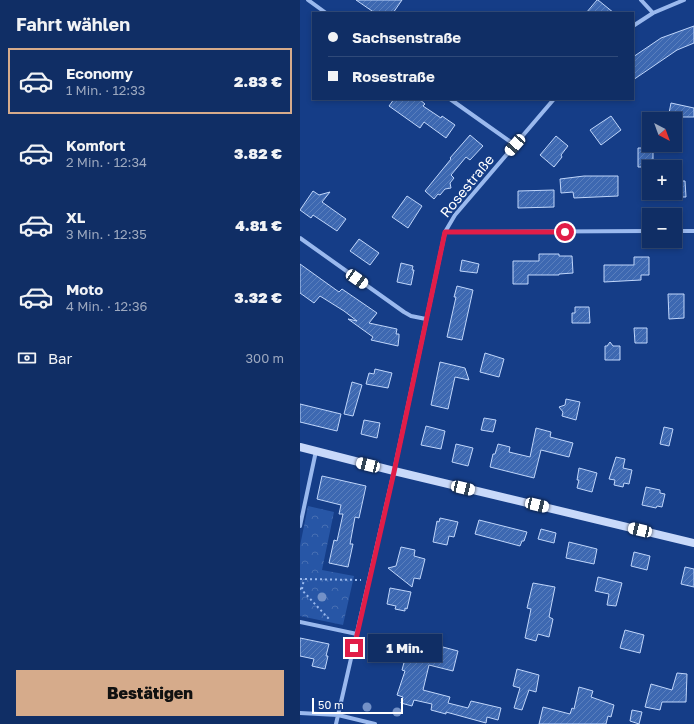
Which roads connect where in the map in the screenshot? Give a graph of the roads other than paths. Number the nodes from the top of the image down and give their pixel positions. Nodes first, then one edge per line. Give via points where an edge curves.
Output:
1 (308, 0) edge
2 (640, 0) edge
3 (684, 0) edge
4 (325, 12) edge
5 (653, 13) junction
6 (634, 25) edge
7 (451, 100) edge
8 (553, 100) edge
9 (515, 145) junction
10 (642, 231) edge
11 (682, 231) edge
12 (694, 231) edge
13 (445, 232) junction
14 (300, 238) edge
15 (426, 319) junction
16 (300, 447) edge
17 (316, 451) junction
18 (394, 472) junction
19 (300, 526) edge
20 (694, 543) edge
21 (300, 622) edge
22 (357, 634) junction
23 (300, 713) edge
24 (338, 715) junction
25 (336, 724) edge
26 (375, 724) edge

1 - 4 street
2 - 5 street
3 - 5 street
5 - 6 street
7 - 9 street
8 - 9 street, Rosestraße
9 - 13 street, Rosestraße via 455,215
10 - 13 street
11 - 12 street
13 - 15 street, Rosestraße
14 - 15 street via 404,312
15 - 18 street, Rosestraße
16 - 17 street
17 - 18 street
17 - 19 street
18 - 20 street
18 - 22 street, Rosestraße
21 - 22 street
22 - 24 street, Rosestraße
23 - 24 street
24 - 25 street, Rosestraße
24 - 26 street

